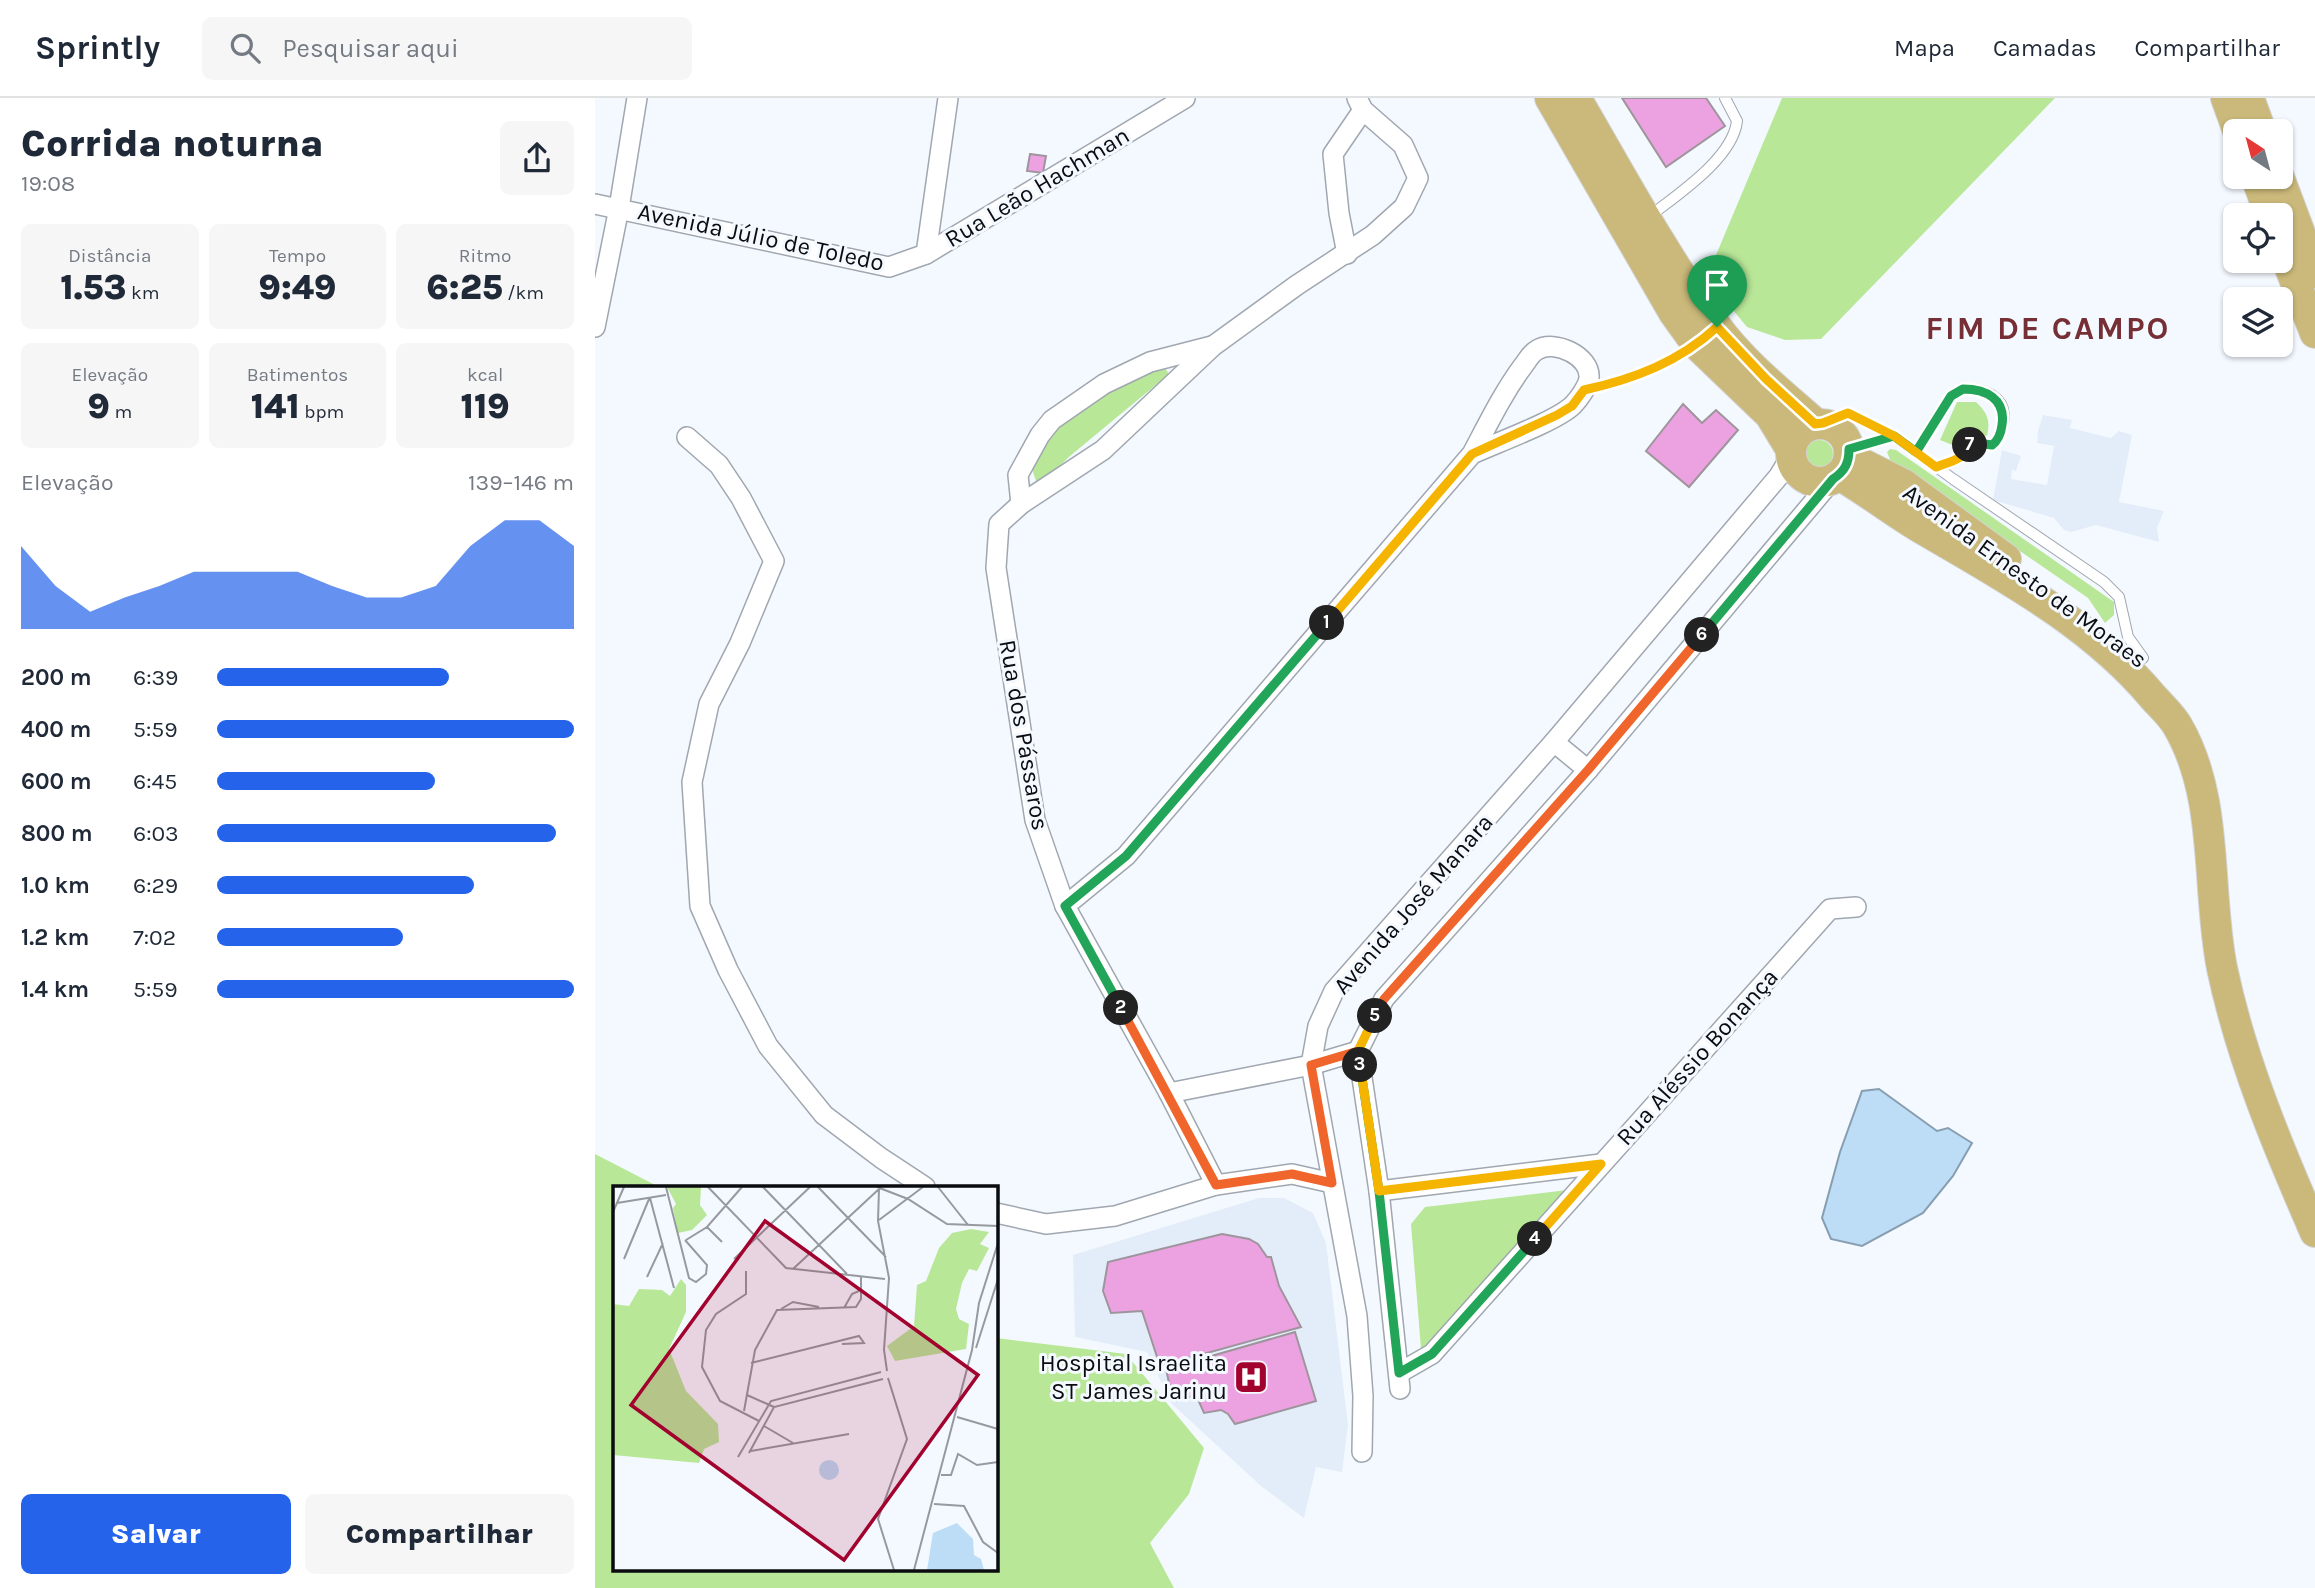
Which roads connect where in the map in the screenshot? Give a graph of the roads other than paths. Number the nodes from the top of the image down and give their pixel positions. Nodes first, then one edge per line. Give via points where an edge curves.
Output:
1 (637, 98) edge
2 (948, 98) edge
3 (1185, 98) edge
4 (1550, 98) edge
5 (1576, 98) edge
6 (1725, 98) edge
7 (2226, 98) edge
8 (2249, 98) edge
9 (1360, 104) edge
10 (2234, 119) edge
11 (2257, 119) edge
12 (2284, 189) edge
13 (595, 204) edge
14 (619, 208) junction
15 (1647, 219) junction
16 (926, 254) junction
17 (1347, 254) junction
18 (2292, 273) edge
19 (2315, 273) edge
20 (595, 327) edge
21 (2315, 333) edge
22 (1707, 336) junction
23 (1213, 346) junction
24 (1584, 390) junction
25 (1819, 423) junction
26 (1894, 436) junction
27 (687, 437) dead end
28 (1790, 452) junction
29 (1916, 452) junction
30 (1472, 454) junction
31 (1843, 465) junction
32 (1936, 467) junction
33 (1021, 504) junction
34 (2143, 657) junction
35 (1554, 742) junction
36 (1588, 770) junction
37 (1065, 906) junction
38 (1856, 907) dead end
39 (1358, 1051) junction
40 (1311, 1065) junction
41 (1169, 1093) junction
42 (1601, 1164) junction
43 (1332, 1183) junction
44 (1216, 1185) junction
45 (923, 1186) edge
46 (1379, 1191) junction
47 (2315, 1196) edge
48 (997, 1213) edge
49 (2315, 1232) edge
50 (1362, 1452) dead end

1 - 14 street
2 - 16 street
3 - 16 street, Rua Leão Hachman
4 - 22 main road via 1674,313
5 - 15 main road
6 - 15 lane via 1737,121 1729,145
7 - 10 main road
8 - 11 main road
9 - 17 street, Rua dos Pássaros via 1332,154
9 - 17 street, Rua dos Pássaros via 1403,145 1418,178 1404,207
12 - 19 main road
13 - 14 street, Avenida Júlio de Toledo
14 - 16 street, Avenida Júlio de Toledo via 889,267
14 - 20 street
15 - 22 main road
17 - 23 street, Rua dos Pássaros
18 - 21 main road
22 - 24 lane via 1677,358
22 - 25 main road
22 - 28 main road via 1770,415
23 - 33 street, Rua dos Pássaros via 1103,450
23 - 33 street, Rua dos Pássaros via 1150,362 1104,384 1052,420 1018,475
24 - 30 street via 1572,406 1557,415
24 - 30 street via 1588,369 1566,348 1535,350 1508,386
25 - 26 lane via 1848,413
25 - 28 main road via 1798,433
25 - 31 main road via 1838,429 1847,441
26 - 29 lane
26 - 31 lane
27 - 45 street via 719,465 774,561 709,704 692,782 700,906 768,1046 824,1115
28 - 31 main road via 1802,477 1818,482
28 - 35 street, Avenida José Manara via 1779,476
29 - 32 lane
29 - 32 lane via 1951,396 1963,389 1988,393 2000,404 2003,417 1997,442 1970,445 1961,458
30 - 37 street via 1126,856
31 - 34 main road, Avenida Ernesto de Moraes via 1903,484
31 - 36 street, Avenida José Manara
31 - 49 main road, Avenida Ernesto de Moraes via 1866,491 1898,514 2055,608 2134,673 2177,724 2201,779 2222,964 2233,1016
32 - 34 lane via 2112,589 2119,597 2128,637
33 - 37 street, Rua dos Pássaros via 999,524 996,568 1035,820
34 - 47 main road, Avenida Ernesto de Moraes via 2184,708 2205,745 2220,795 2236,953 2259,1036
35 - 36 street
35 - 40 street, Avenida José Manara via 1334,991 1318,1026
36 - 39 street, Avenida José Manara via 1384,999
37 - 41 street, Rua dos Pássaros
38 - 42 street, Rua Aléssio Bonança via 1830,909
39 - 40 street
39 - 46 street
40 - 41 street
40 - 43 street, Avenida José Manara
41 - 44 street, Rua dos Pássaros
42 - 46 street
42 - 46 street, Rua Aléssio Bonança via 1432,1354 1400,1381
43 - 44 street via 1292,1174
43 - 50 street, Avenida José Manara via 1357,1316
44 - 48 street via 1115,1216 1077,1221 1047,1224

